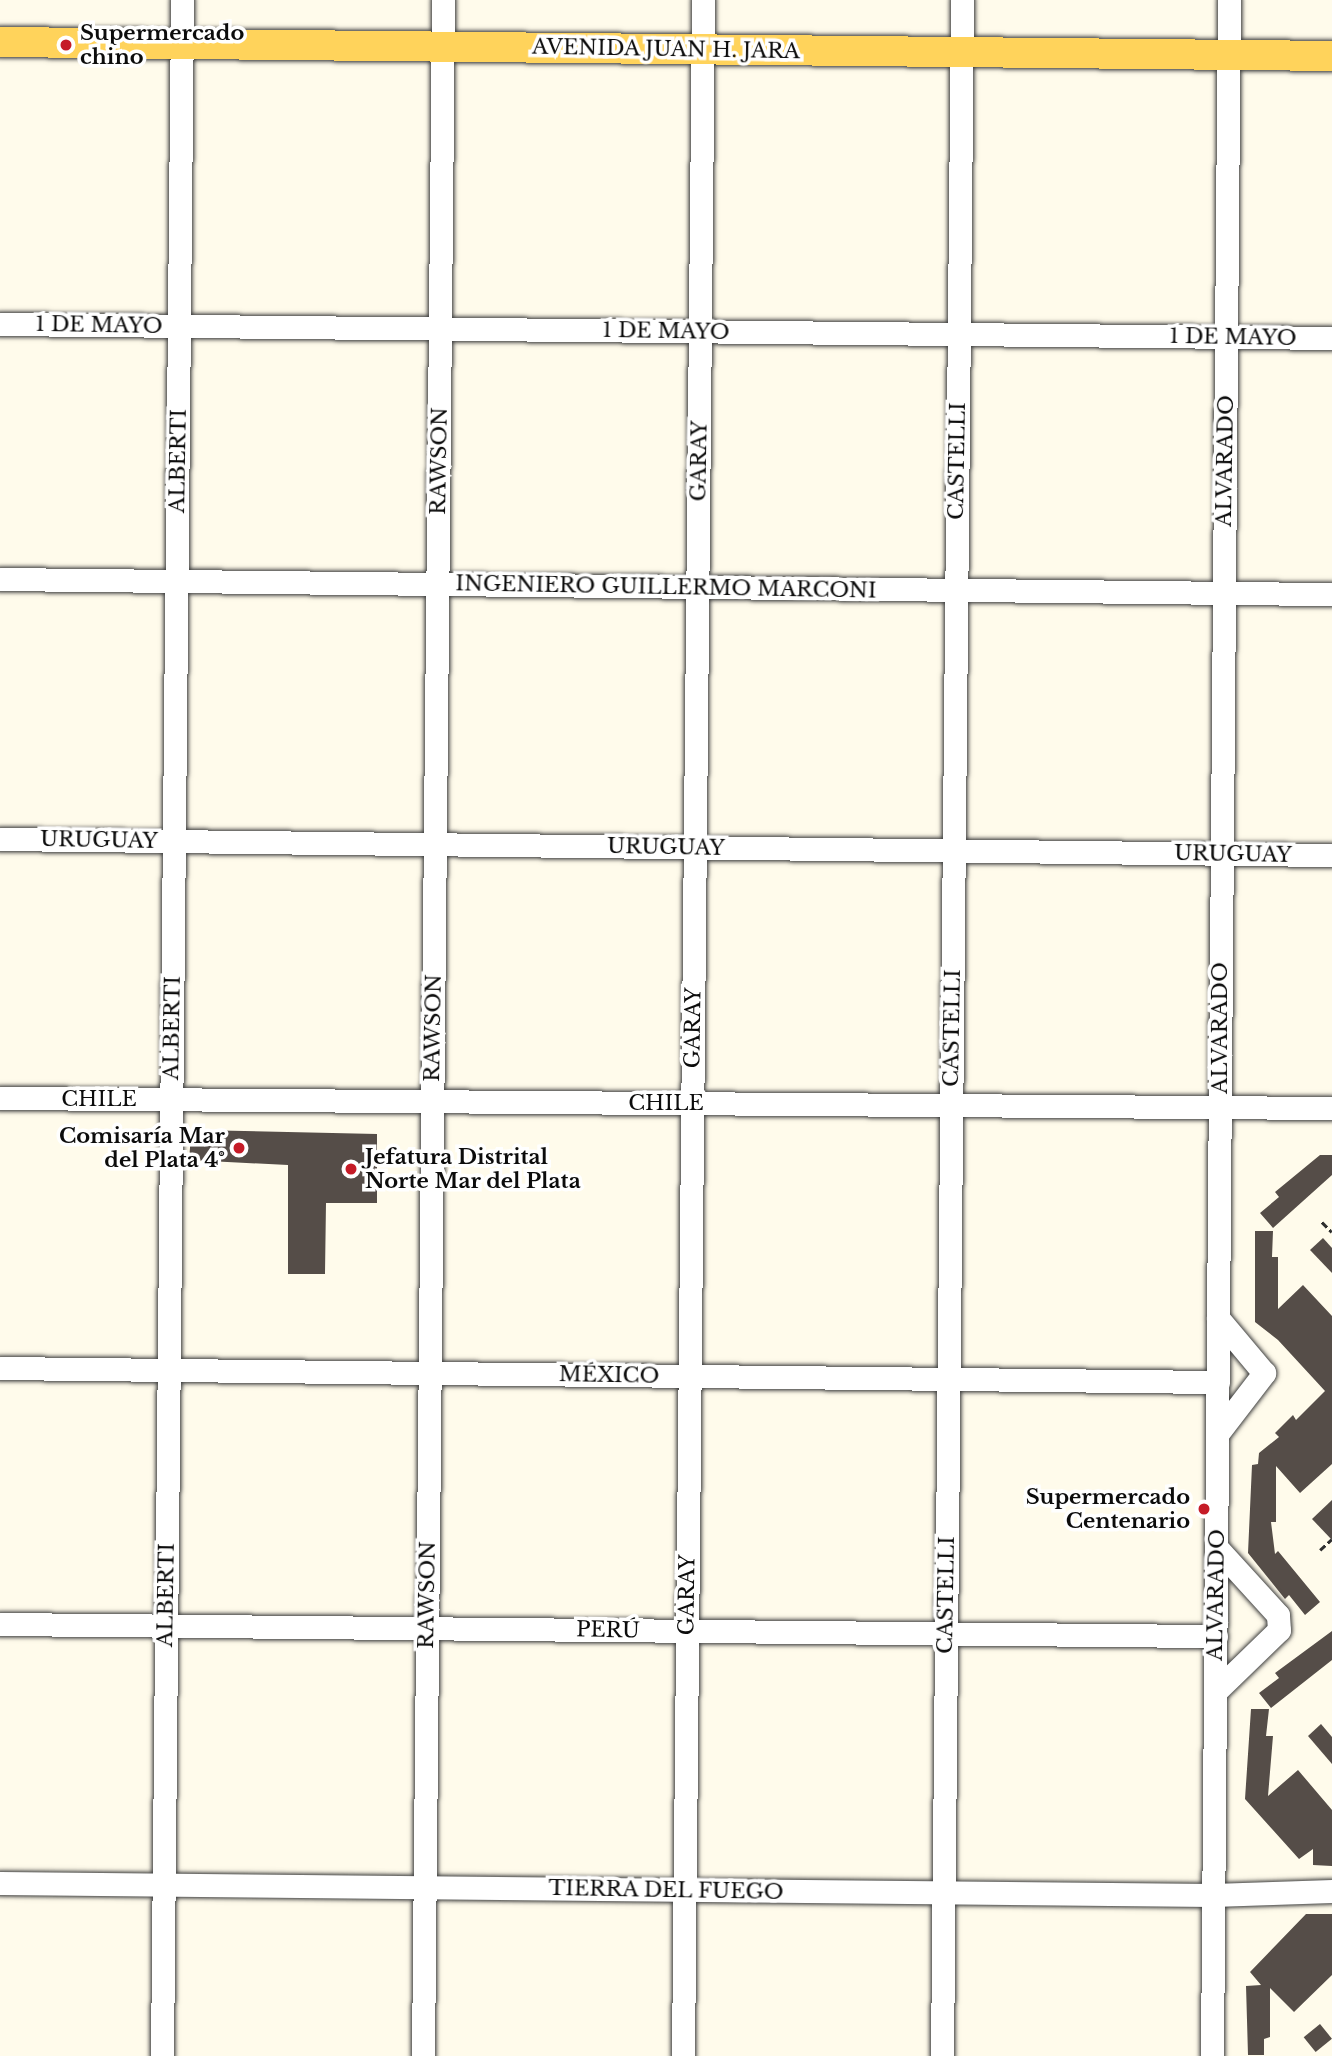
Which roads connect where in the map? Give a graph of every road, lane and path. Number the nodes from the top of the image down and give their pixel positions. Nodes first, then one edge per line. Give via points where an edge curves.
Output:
1 (182, 0) edge
2 (443, 0) edge
3 (703, 0) edge
4 (962, 0) edge
5 (1229, 0) edge
6 (0, 42) edge
7 (182, 44) junction
8 (443, 46) junction
9 (703, 49) junction
10 (961, 52) junction
11 (1228, 55) junction
12 (1332, 56) edge
13 (0, 324) edge
14 (179, 326) junction
15 (440, 329) junction
16 (700, 331) junction
17 (959, 334) junction
18 (1226, 337) junction
19 (1332, 338) edge
20 (0, 579) edge
21 (176, 581) junction
22 (437, 584) junction
23 (698, 587) junction
24 (956, 590) junction
25 (1224, 593) junction
26 (1332, 594) edge
27 (0, 839) edge
28 (174, 841) junction
29 (435, 844) junction
30 (695, 847) junction
31 (954, 850) junction
32 (1222, 854) junction
33 (1332, 855) edge
34 (0, 1098) edge
35 (172, 1100) junction
36 (432, 1102) junction
37 (692, 1104) junction
38 (951, 1106) junction
39 (1220, 1108) junction
40 (1332, 1108) edge
41 (1322, 1222) dead end
42 (1332, 1232) edge
43 (1219, 1318) junction
44 (0, 1368) edge
45 (169, 1370) junction
46 (429, 1373) junction
47 (690, 1376) junction
48 (948, 1379) junction
49 (1218, 1382) junction
50 (1217, 1433) junction
51 (1332, 1539) edge
52 (1217, 1548) junction
53 (1320, 1550) dead end
54 (0, 1624) edge
55 (166, 1626) junction
56 (427, 1628) junction
57 (687, 1631) junction
58 (946, 1634) junction
59 (1216, 1636) junction
60 (1215, 1692) junction
61 (0, 1883) edge
62 (164, 1884) junction
63 (424, 1887) junction
64 (685, 1890) junction
65 (1332, 1891) edge
66 (943, 1893) junction
67 (1213, 1895) junction
68 (162, 2056) edge
69 (423, 2056) edge
70 (683, 2056) edge
71 (942, 2056) edge
72 (1212, 2056) edge

1 - 7 street, ALBERTI
2 - 8 street, RAWSON
3 - 9 street, GARAY
4 - 10 street, CASTELLI
5 - 11 street, ALVARADO
6 - 7 main road, AVENIDA JUAN H. JARA
7 - 8 main road, AVENIDA JUAN H. JARA
7 - 14 street, ALBERTI
8 - 9 main road, AVENIDA JUAN H. JARA
8 - 15 street, RAWSON
9 - 10 main road, AVENIDA JUAN H. JARA
9 - 16 street, GARAY
10 - 11 main road, AVENIDA JUAN H. JARA
10 - 17 street, CASTELLI
11 - 12 main road, AVENIDA JUAN H. JARA
11 - 18 street, ALVARADO
13 - 14 street, 1 DE MAYO
14 - 15 street, 1 DE MAYO
14 - 21 street, ALBERTI
15 - 16 street, 1 DE MAYO
15 - 22 street, RAWSON
16 - 17 street, 1 DE MAYO
16 - 23 street, GARAY
17 - 18 street, 1 DE MAYO
17 - 24 street, CASTELLI
18 - 19 street, 1 DE MAYO
18 - 25 street, ALVARADO
20 - 21 street, INGENIERO GUILLERMO MARCONI
21 - 22 street, INGENIERO GUILLERMO MARCONI
21 - 28 street, ALBERTI
22 - 23 street, INGENIERO GUILLERMO MARCONI
22 - 29 street, RAWSON
23 - 24 street, INGENIERO GUILLERMO MARCONI
23 - 30 street, GARAY
24 - 25 street, INGENIERO GUILLERMO MARCONI
24 - 31 street, CASTELLI
25 - 26 street, INGENIERO GUILLERMO MARCONI
25 - 32 street, ALVARADO
27 - 28 street, URUGUAY
28 - 29 street, URUGUAY
28 - 35 street, ALBERTI
29 - 30 street, URUGUAY
29 - 36 street, RAWSON
30 - 31 street, URUGUAY
30 - 37 street, GARAY
31 - 32 street, URUGUAY
31 - 38 street, CASTELLI
32 - 33 street, URUGUAY
32 - 39 street, ALVARADO
34 - 35 street, CHILE
35 - 36 street, CHILE
35 - 45 street, ALBERTI
36 - 37 street, CHILE
36 - 46 street, RAWSON
37 - 38 street, CHILE
37 - 47 street, GARAY
38 - 39 street, CHILE
38 - 48 street, CASTELLI
39 - 40 street, CHILE
39 - 43 street, ALVARADO
41 - 42 path
43 - 49 street, ALVARADO
43 - 50 street via 1264,1373
44 - 45 street, MÉXICO
45 - 46 street, MÉXICO
45 - 55 street, ALBERTI
46 - 47 street, MÉXICO
46 - 56 street, RAWSON
47 - 48 street, MÉXICO
47 - 57 street, GARAY
48 - 49 street, MÉXICO
48 - 58 street, CASTELLI
49 - 50 street, ALVARADO
50 - 52 street, ALVARADO
51 - 53 path
52 - 59 street, ALVARADO
52 - 60 street via 1278,1615 1279,1630
54 - 55 street, PERÚ
55 - 56 street, PERÚ
55 - 62 street, ALBERTI
56 - 57 street, PERÚ
56 - 63 street, RAWSON
57 - 58 street, PERÚ
57 - 64 street, GARAY
58 - 59 street, PERÚ
58 - 66 street, CASTELLI
59 - 60 street, ALVARADO
60 - 67 street, ALVARADO
61 - 62 street, TIERRA DEL FUEGO
62 - 63 street, TIERRA DEL FUEGO
62 - 68 street, ALBERTI
63 - 64 street, TIERRA DEL FUEGO
63 - 69 street, RAWSON
64 - 66 street, TIERRA DEL FUEGO
64 - 70 street, GARAY
65 - 67 street, TIERRA DEL FUEGO
66 - 67 street, TIERRA DEL FUEGO
66 - 71 street, CASTELLI
67 - 72 street, ALVARADO

